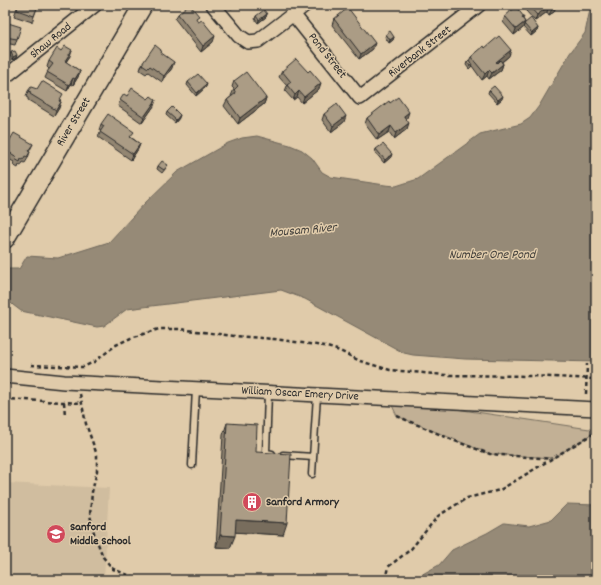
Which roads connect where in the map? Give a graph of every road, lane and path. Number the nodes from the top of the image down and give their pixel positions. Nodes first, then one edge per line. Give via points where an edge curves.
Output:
1 (95, 5) edge
2 (143, 5) edge
3 (213, 5) edge
4 (305, 5) edge
5 (479, 5) edge
6 (293, 14) junction
7 (5, 77) edge
8 (360, 98) joint
9 (5, 239) edge
10 (587, 364) dead end
11 (28, 365) dead end
12 (73, 367) junction
13 (5, 376) edge
14 (587, 379) junction
15 (596, 379) edge
16 (77, 383) junction
17 (196, 389) junction
18 (268, 393) junction
19 (586, 394) dead end
20 (317, 395) junction
21 (5, 399) edge
22 (64, 402) junction
23 (82, 403) junction
24 (596, 409) edge
25 (65, 416) dead end
26 (397, 416) dead end
27 (596, 432) edge
28 (313, 457) junction
29 (553, 458) junction
30 (192, 465) dead end
31 (312, 474) dead end
32 (140, 580) edge
33 (385, 580) edge

1 - 7 street, Shaw Road
2 - 9 street, River Street
3 - 6 street via 239,36 248,42 258,40
4 - 6 street
5 - 8 street, Riverbank Street
6 - 8 street, Pond Street
10 - 14 path
11 - 12 path
12 - 14 path via 87,365 116,345 143,334 159,329 180,329 274,338 324,346 390,370 445,375
12 - 16 path
13 - 16 street, William Oscar Emery Drive
14 - 15 path
14 - 19 path
16 - 17 street, William Oscar Emery Drive
16 - 23 path
17 - 18 street, William Oscar Emery Drive
17 - 30 lane
18 - 20 street, William Oscar Emery Drive
18 - 28 lane via 266,454
20 - 24 street, William Oscar Emery Drive
20 - 28 lane
21 - 22 path
22 - 23 path
22 - 25 path
23 - 32 path via 97,455 90,515 94,533 103,557 113,569
26 - 29 path via 490,454
27 - 29 path
28 - 31 lane
29 - 33 path via 500,490 467,498 438,516 411,549 388,567

